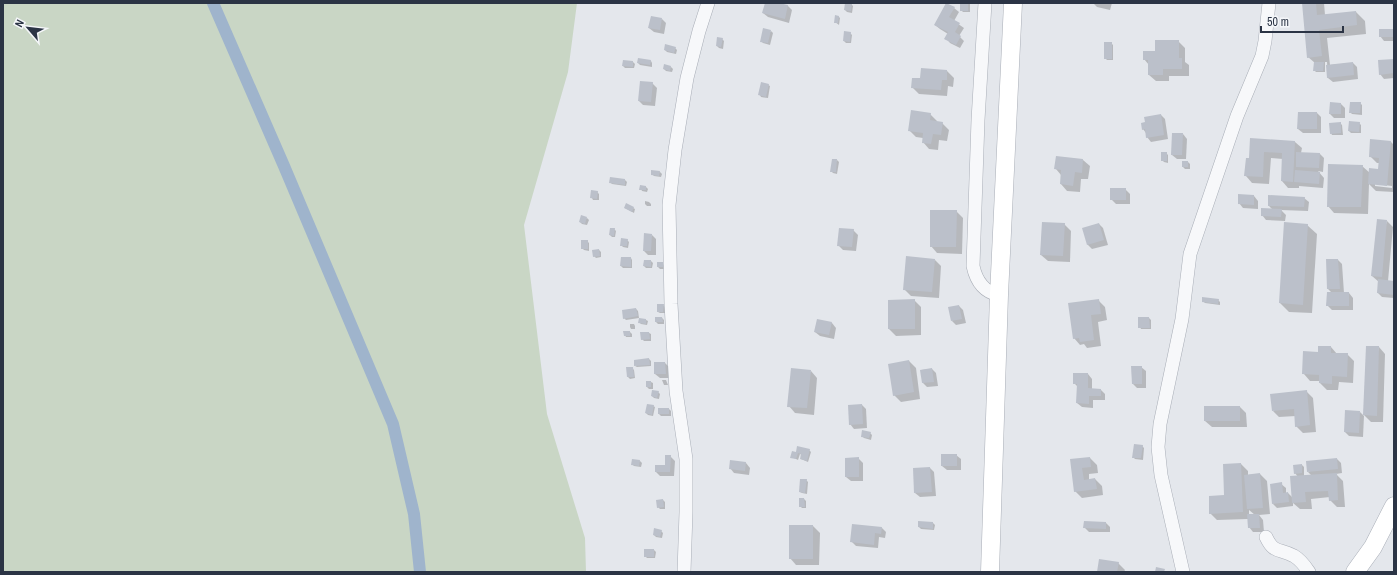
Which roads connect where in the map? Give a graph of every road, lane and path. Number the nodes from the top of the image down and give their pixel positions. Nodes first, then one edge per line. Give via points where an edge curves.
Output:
1 (708, 3) edge
2 (984, 3) edge
3 (1013, 3) edge
4 (1269, 3) edge
5 (999, 295) junction
6 (1394, 506) edge
7 (1266, 537) dead end
8 (684, 572) edge
9 (990, 572) edge
10 (1183, 572) edge
11 (1310, 572) edge
12 (1356, 572) edge

1 - 8 street via 687,78 669,205 676,391 686,459
2 - 5 street via 973,266 975,275 983,287 992,294
3 - 5 main road
4 - 10 street via 1262,56 1232,129 1190,254 1182,319 1160,424 1158,447 1161,475
5 - 9 main road
6 - 12 main road via 1373,547
7 - 11 street via 1273,549 1296,557

